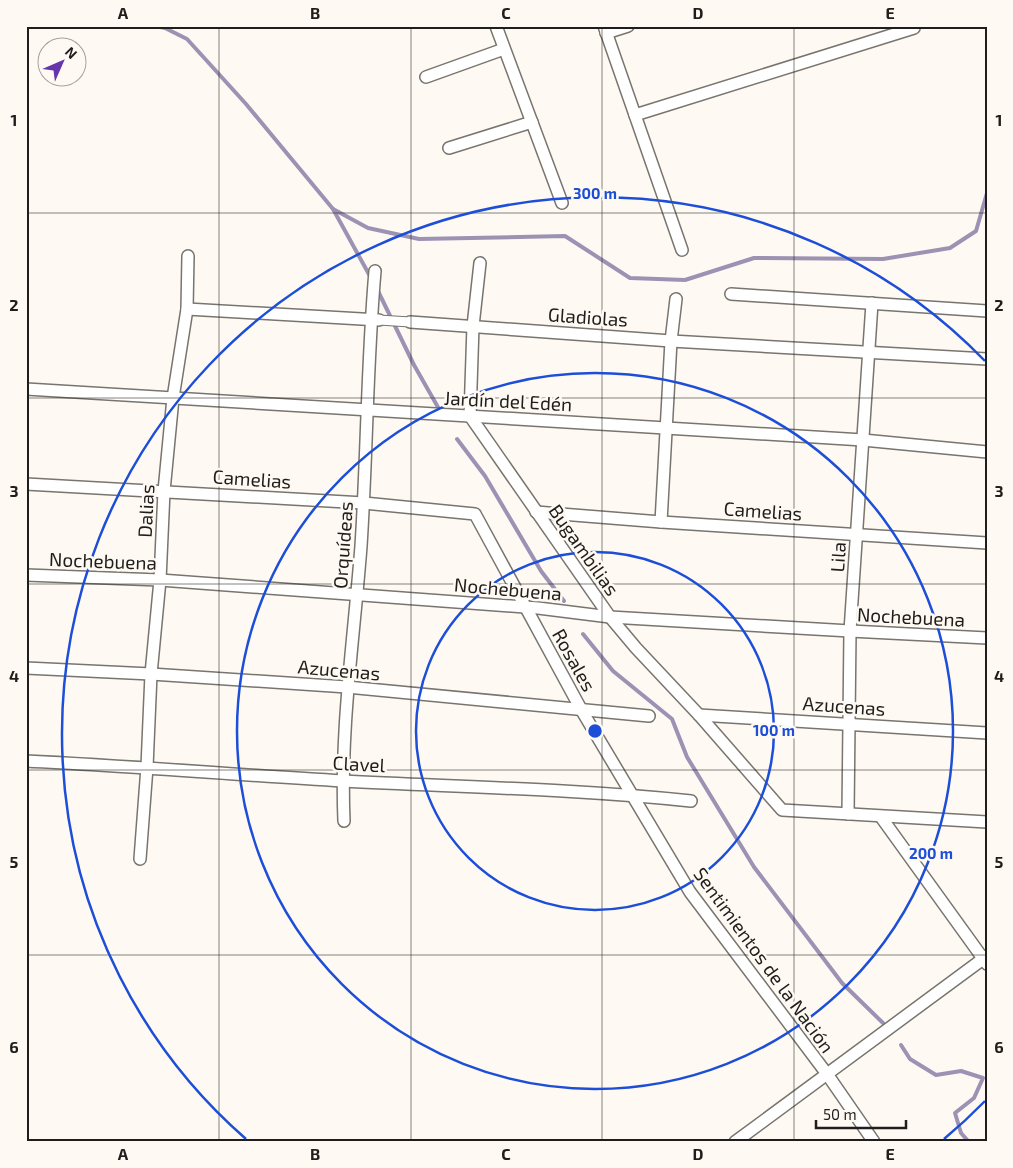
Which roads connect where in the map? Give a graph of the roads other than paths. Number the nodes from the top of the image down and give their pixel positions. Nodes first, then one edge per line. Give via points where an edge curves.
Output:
1 (496, 26) edge
2 (628, 26) edge
3 (914, 28) dead end
4 (605, 30) edge
5 (504, 49) junction
6 (426, 77) dead end
7 (635, 115) junction
8 (532, 122) junction
9 (449, 148) dead end
10 (562, 203) dead end
11 (682, 250) dead end
12 (188, 256) dead end
13 (480, 263) dead end
14 (375, 270) dead end
15 (731, 294) dead end
16 (676, 299) dead end
17 (872, 303) junction
18 (187, 310) junction
19 (987, 311) edge
20 (375, 319) junction
21 (410, 322) joint
22 (473, 326) junction
23 (671, 341) junction
24 (869, 352) junction
25 (987, 360) edge
26 (26, 390) edge
27 (173, 398) junction
28 (367, 410) junction
29 (470, 416) junction
30 (667, 428) junction
31 (863, 440) junction
32 (987, 452) edge
33 (26, 484) edge
34 (164, 491) junction
35 (364, 503) junction
36 (536, 512) junction
37 (475, 514) joint
38 (661, 522) junction
39 (857, 535) junction
40 (987, 543) edge
41 (26, 576) edge
42 (160, 580) junction
43 (357, 595) junction
44 (524, 607) junction
45 (610, 617) junction
46 (850, 632) junction
47 (987, 638) edge
48 (26, 668) edge
49 (151, 674) junction
50 (347, 687) junction
51 (582, 711) junction
52 (699, 715) junction
53 (649, 716) dead end
54 (848, 724) junction
55 (987, 732) edge
56 (26, 761) edge
57 (147, 767) junction
58 (342, 781) junction
59 (632, 795) junction
60 (691, 801) dead end
61 (848, 814) junction
62 (881, 816) junction
63 (344, 821) dead end
64 (987, 822) edge
65 (140, 859) dead end
66 (986, 960) edge
67 (827, 1074) junction
68 (735, 1142) edge
69 (874, 1142) edge

1 - 5 street
2 - 4 street
3 - 7 street
4 - 7 street
5 - 6 street
5 - 8 street
7 - 11 street
8 - 9 street
8 - 10 street
12 - 18 street, Dalias
13 - 22 street
14 - 20 street, Orquídeas
15 - 17 street
16 - 23 street
17 - 19 street
17 - 24 street, Lila
18 - 20 street, Gladiolas
18 - 27 street, Dalias
20 - 21 street, Gladiolas
20 - 28 street, Orquídeas
21 - 22 street, Gladiolas
22 - 23 street, Gladiolas
22 - 29 street
23 - 24 street, Gladiolas
23 - 30 street
24 - 25 street, Gladiolas
24 - 31 street, Lila
26 - 27 street, Jardín del Edén
27 - 28 street, Jardín del Edén
27 - 34 street, Dalias
28 - 29 street, Jardín del Edén
28 - 35 street, Orquídeas
29 - 30 street, Jardín del Edén
29 - 36 street, Bugambilias
30 - 31 street, Jardín del Edén
30 - 38 street
31 - 32 street, Jardín del Edén
31 - 39 street, Lila
33 - 34 street, Camelias
34 - 35 street, Camelias
34 - 42 street, Dalias
35 - 37 street, Camelias
35 - 43 street, Orquídeas
36 - 38 street, Camelias
36 - 45 street, Bugambilias
37 - 44 street, Rosales
38 - 39 street, Camelias
39 - 40 street, Camelias
39 - 46 street, Lila
41 - 42 street, Nochebuena
42 - 43 street, Nochebuena
42 - 49 street, Dalias
43 - 44 street, Nochebuena
43 - 50 street, Orquídeas
44 - 45 street, Nochebuena
44 - 51 street, Rosales
45 - 46 street, Nochebuena
45 - 52 street, Bugambilias
46 - 47 street, Nochebuena
46 - 54 street, Lila
48 - 49 street, Azucenas
49 - 50 street, Azucenas
49 - 57 street, Dalias
50 - 51 street, Azucenas
50 - 58 street, Orquídeas
51 - 53 street, Azucenas
51 - 59 street, Rosales
52 - 54 street, Azucenas
52 - 61 street, Bugambilias via 782,810
54 - 55 street, Azucenas
54 - 61 street, Lila
56 - 57 street, Clavel
57 - 58 street, Clavel
57 - 65 street, Dalias
58 - 59 street, Clavel
58 - 63 street, Orquídeas
59 - 60 street, Clavel
59 - 67 street, Sentimientos de la Nación via 690,892
61 - 62 street
62 - 64 street
62 - 66 street
66 - 67 street
67 - 68 street
67 - 69 street, Sentimientos de la Nación

